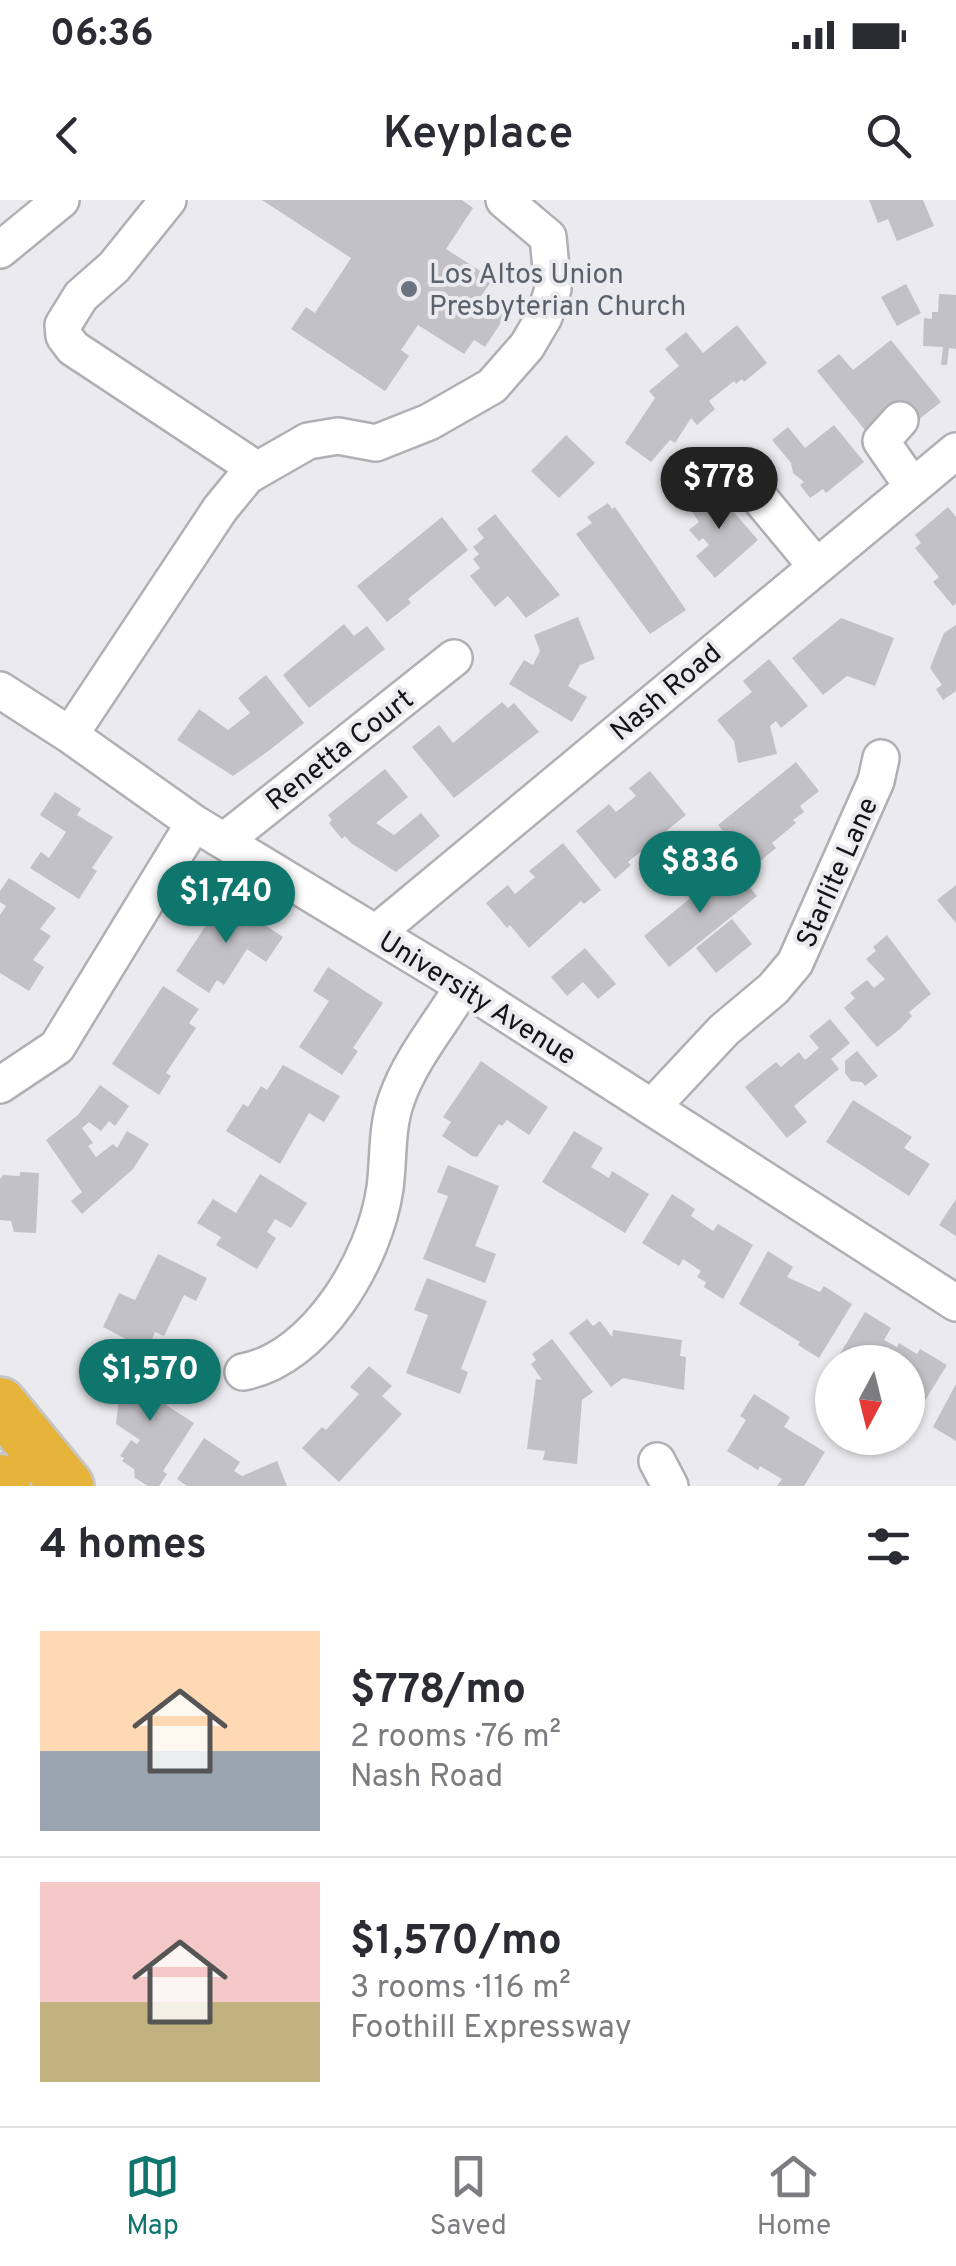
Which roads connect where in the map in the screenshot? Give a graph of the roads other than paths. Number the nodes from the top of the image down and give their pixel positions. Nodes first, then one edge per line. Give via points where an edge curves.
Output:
1 (62, 200) edge
2 (168, 200) edge
3 (504, 200) edge
4 (0, 250) edge
5 (900, 420) dead end
6 (956, 450) edge
7 (256, 469) junction
8 (748, 484) dead end
9 (913, 487) junction
10 (816, 566) junction
11 (454, 658) dead end
12 (0, 690) edge
13 (70, 735) junction
14 (882, 758) dead end
15 (209, 832) junction
16 (376, 932) junction
17 (463, 986) junction
18 (0, 1086) edge
19 (652, 1107) junction
20 (956, 1304) edge
21 (243, 1372) dead end
22 (0, 1404) edge
23 (67, 1486) edge

1 - 4 street
2 - 7 street via 81,296 63,325 64,336 72,348
3 - 7 street via 548,237 553,288 528,346 492,386 376,443 338,436 308,441
5 - 9 street via 881,440
6 - 9 street, Nash Road
7 - 13 street via 220,509
8 - 10 street
9 - 10 street, Nash Road
10 - 16 street, Nash Road
11 - 15 street, Renetta Court
12 - 13 street, University Avenue
13 - 15 street, University Avenue
14 - 19 street, Starlite Lane via 796,962
15 - 16 street, University Avenue
15 - 18 street via 57,1047
16 - 17 street, University Avenue
17 - 19 street, University Avenue
17 - 21 street via 399,1093 384,1192 346,1290 284,1356
19 - 20 street, University Avenue
22 - 23 highway

